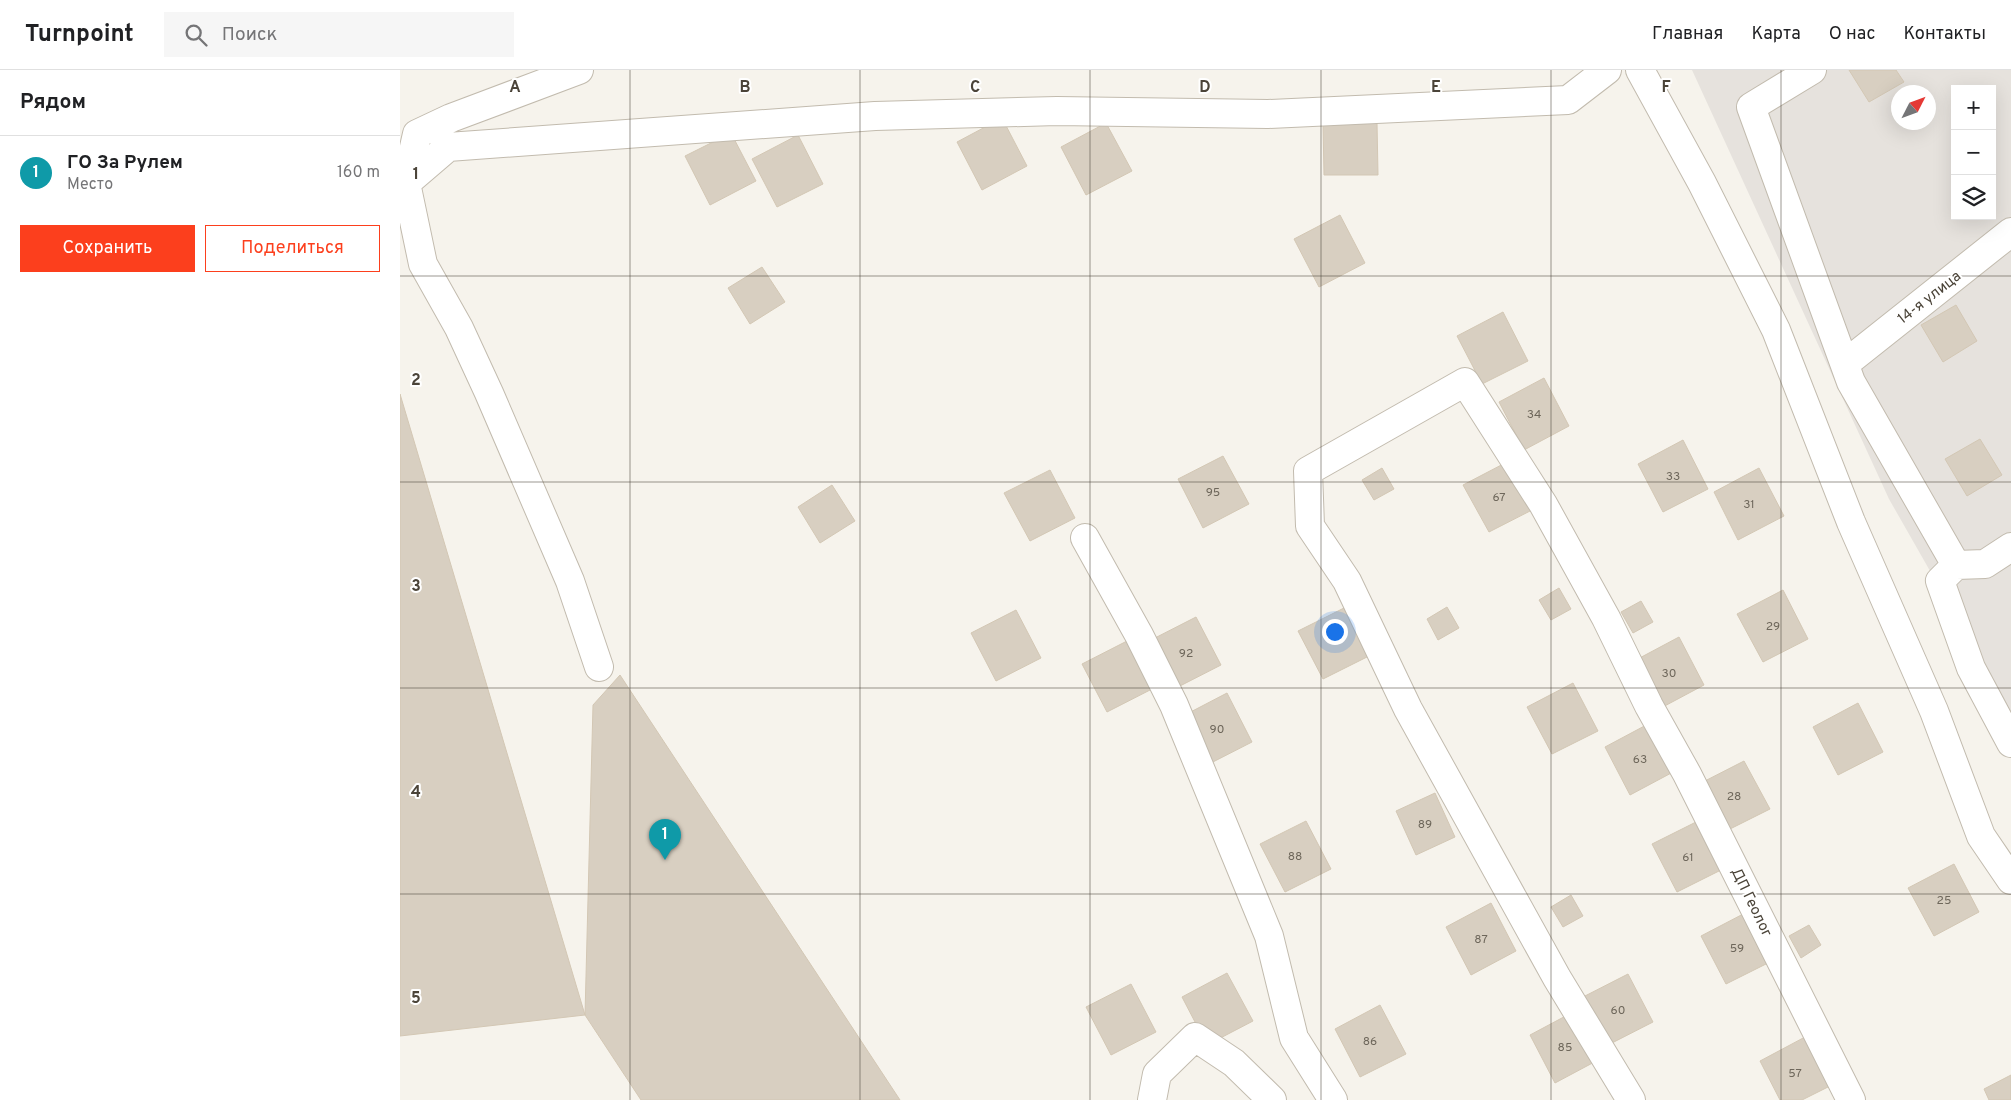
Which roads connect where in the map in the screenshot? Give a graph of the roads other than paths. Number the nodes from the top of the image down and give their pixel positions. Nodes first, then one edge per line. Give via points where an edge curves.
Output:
1 (579, 70) edge
2 (1607, 70) edge
3 (1640, 70) edge
4 (1812, 70) edge
5 (406, 183) junction
6 (2011, 232) edge
7 (1846, 363) junction
8 (1085, 538) dead end
9 (2011, 547) edge
10 (1956, 565) junction
11 (599, 666) dead end
12 (2011, 743) edge
13 (2011, 880) edge
14 (1152, 1100) edge
15 (1272, 1100) edge
16 (1333, 1100) edge
17 (1631, 1100) edge
18 (1851, 1100) edge

1 - 5 street via 416,134
2 - 5 street via 1568,100 1268,114 1057,111 875,116 448,147
3 - 13 street via 1702,183 1776,330 1851,522 1934,711 1981,836
4 - 7 street via 1751,107
5 - 11 street via 423,264 459,328 500,420 570,581
6 - 7 street, 14-я улица
7 - 10 street via 1852,382
8 - 16 street via 1174,705 1269,936 1294,1038
9 - 10 street via 1985,564
10 - 12 street via 1940,581 1971,668
14 - 15 street via 1157,1074 1195,1038 1234,1063
17 - 18 street, ДП Геолог via 1557,978 1408,709 1347,582 1310,526 1308,471 1465,382 1543,504 1606,618

